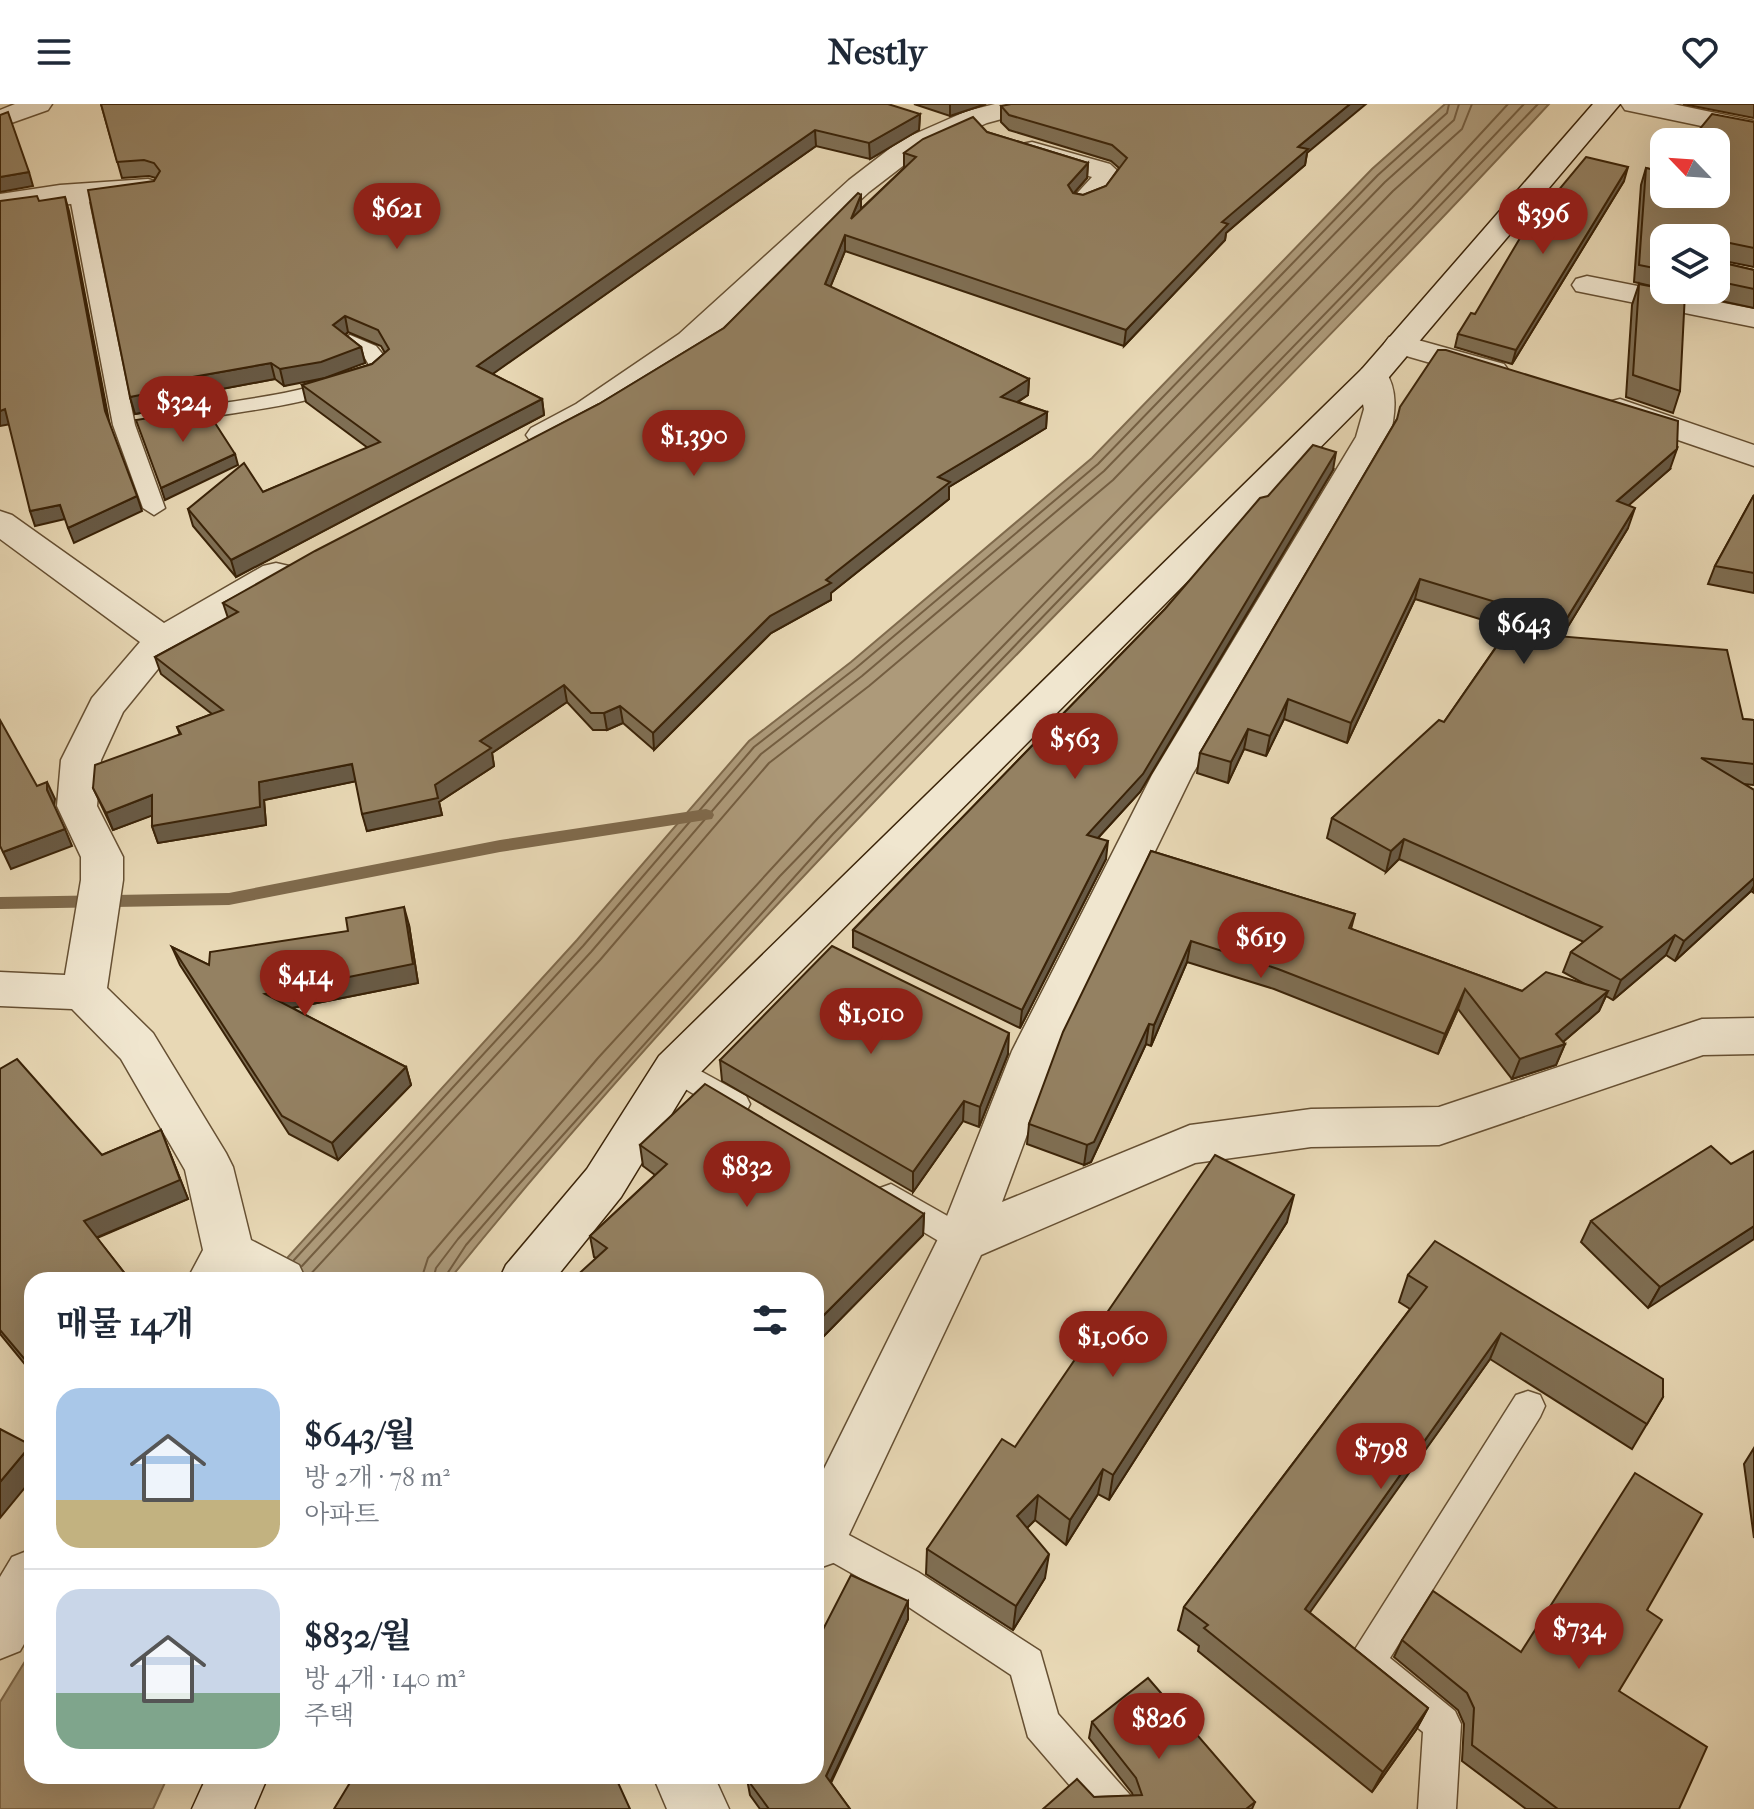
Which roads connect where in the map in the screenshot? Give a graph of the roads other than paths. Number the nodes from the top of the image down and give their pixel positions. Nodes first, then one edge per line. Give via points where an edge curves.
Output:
1 (39, 104) edge
2 (1026, 104) edge
3 (1607, 104) edge
4 (1634, 104) edge
5 (913, 116) edge
6 (0, 119) edge
7 (1754, 129) edge
8 (984, 132) junction
9 (148, 188) edge
10 (78, 192) junction
11 (1084, 201) edge
12 (0, 203) edge
13 (1587, 285) dead end
14 (1754, 318) edge
15 (350, 341) edge
16 (1387, 360) junction
17 (1516, 378) edge
18 (1588, 399) edge
19 (139, 422) junction
20 (520, 447) edge
21 (1754, 456) edge
22 (154, 508) dead end
23 (0, 522) edge
24 (305, 557) edge
25 (162, 640) junction
26 (86, 977) junction
27 (0, 989) edge
28 (1754, 1036) edge
29 (675, 1069) junction
30 (757, 1118) edge
31 (867, 1183) edge
32 (963, 1240) junction
33 (245, 1271) edge
34 (531, 1272) edge
35 (1528, 1406) dead end
36 (824, 1528) edge
37 (824, 1543) edge
38 (24, 1590) edge
39 (0, 1631) edge
40 (234, 1784) edge
41 (687, 1784) edge
42 (223, 1809) edge
43 (698, 1809) edge
44 (1116, 1809) edge
45 (1437, 1809) edge

1 - 6 street
2 - 8 street
3 - 16 street
4 - 7 street
5 - 8 street
8 - 11 street via 1109,176
8 - 20 street via 911,146 859,186 690,341 588,411
9 - 10 street
10 - 12 street
10 - 19 lane
13 - 14 street
15 - 19 lane via 369,349 380,367 330,387
16 - 17 street
16 - 29 street via 817,944
16 - 32 street via 1373,437 1172,775 1021,1044
18 - 21 street
19 - 22 lane
23 - 25 street
24 - 25 street
25 - 26 street via 106,707 81,760 77,806 102,857
26 - 27 street
26 - 33 street via 137,1046 209,1167
28 - 32 street via 1702,1037 1439,1126 1311,1128 1190,1144
29 - 30 lane
29 - 34 street via 604,1183
31 - 32 lane
32 - 36 street
35 - 45 lane via 1366,1662 1442,1724
37 - 44 lane via 905,1584 1027,1664 1041,1724
38 - 39 street
40 - 42 street
41 - 43 street

